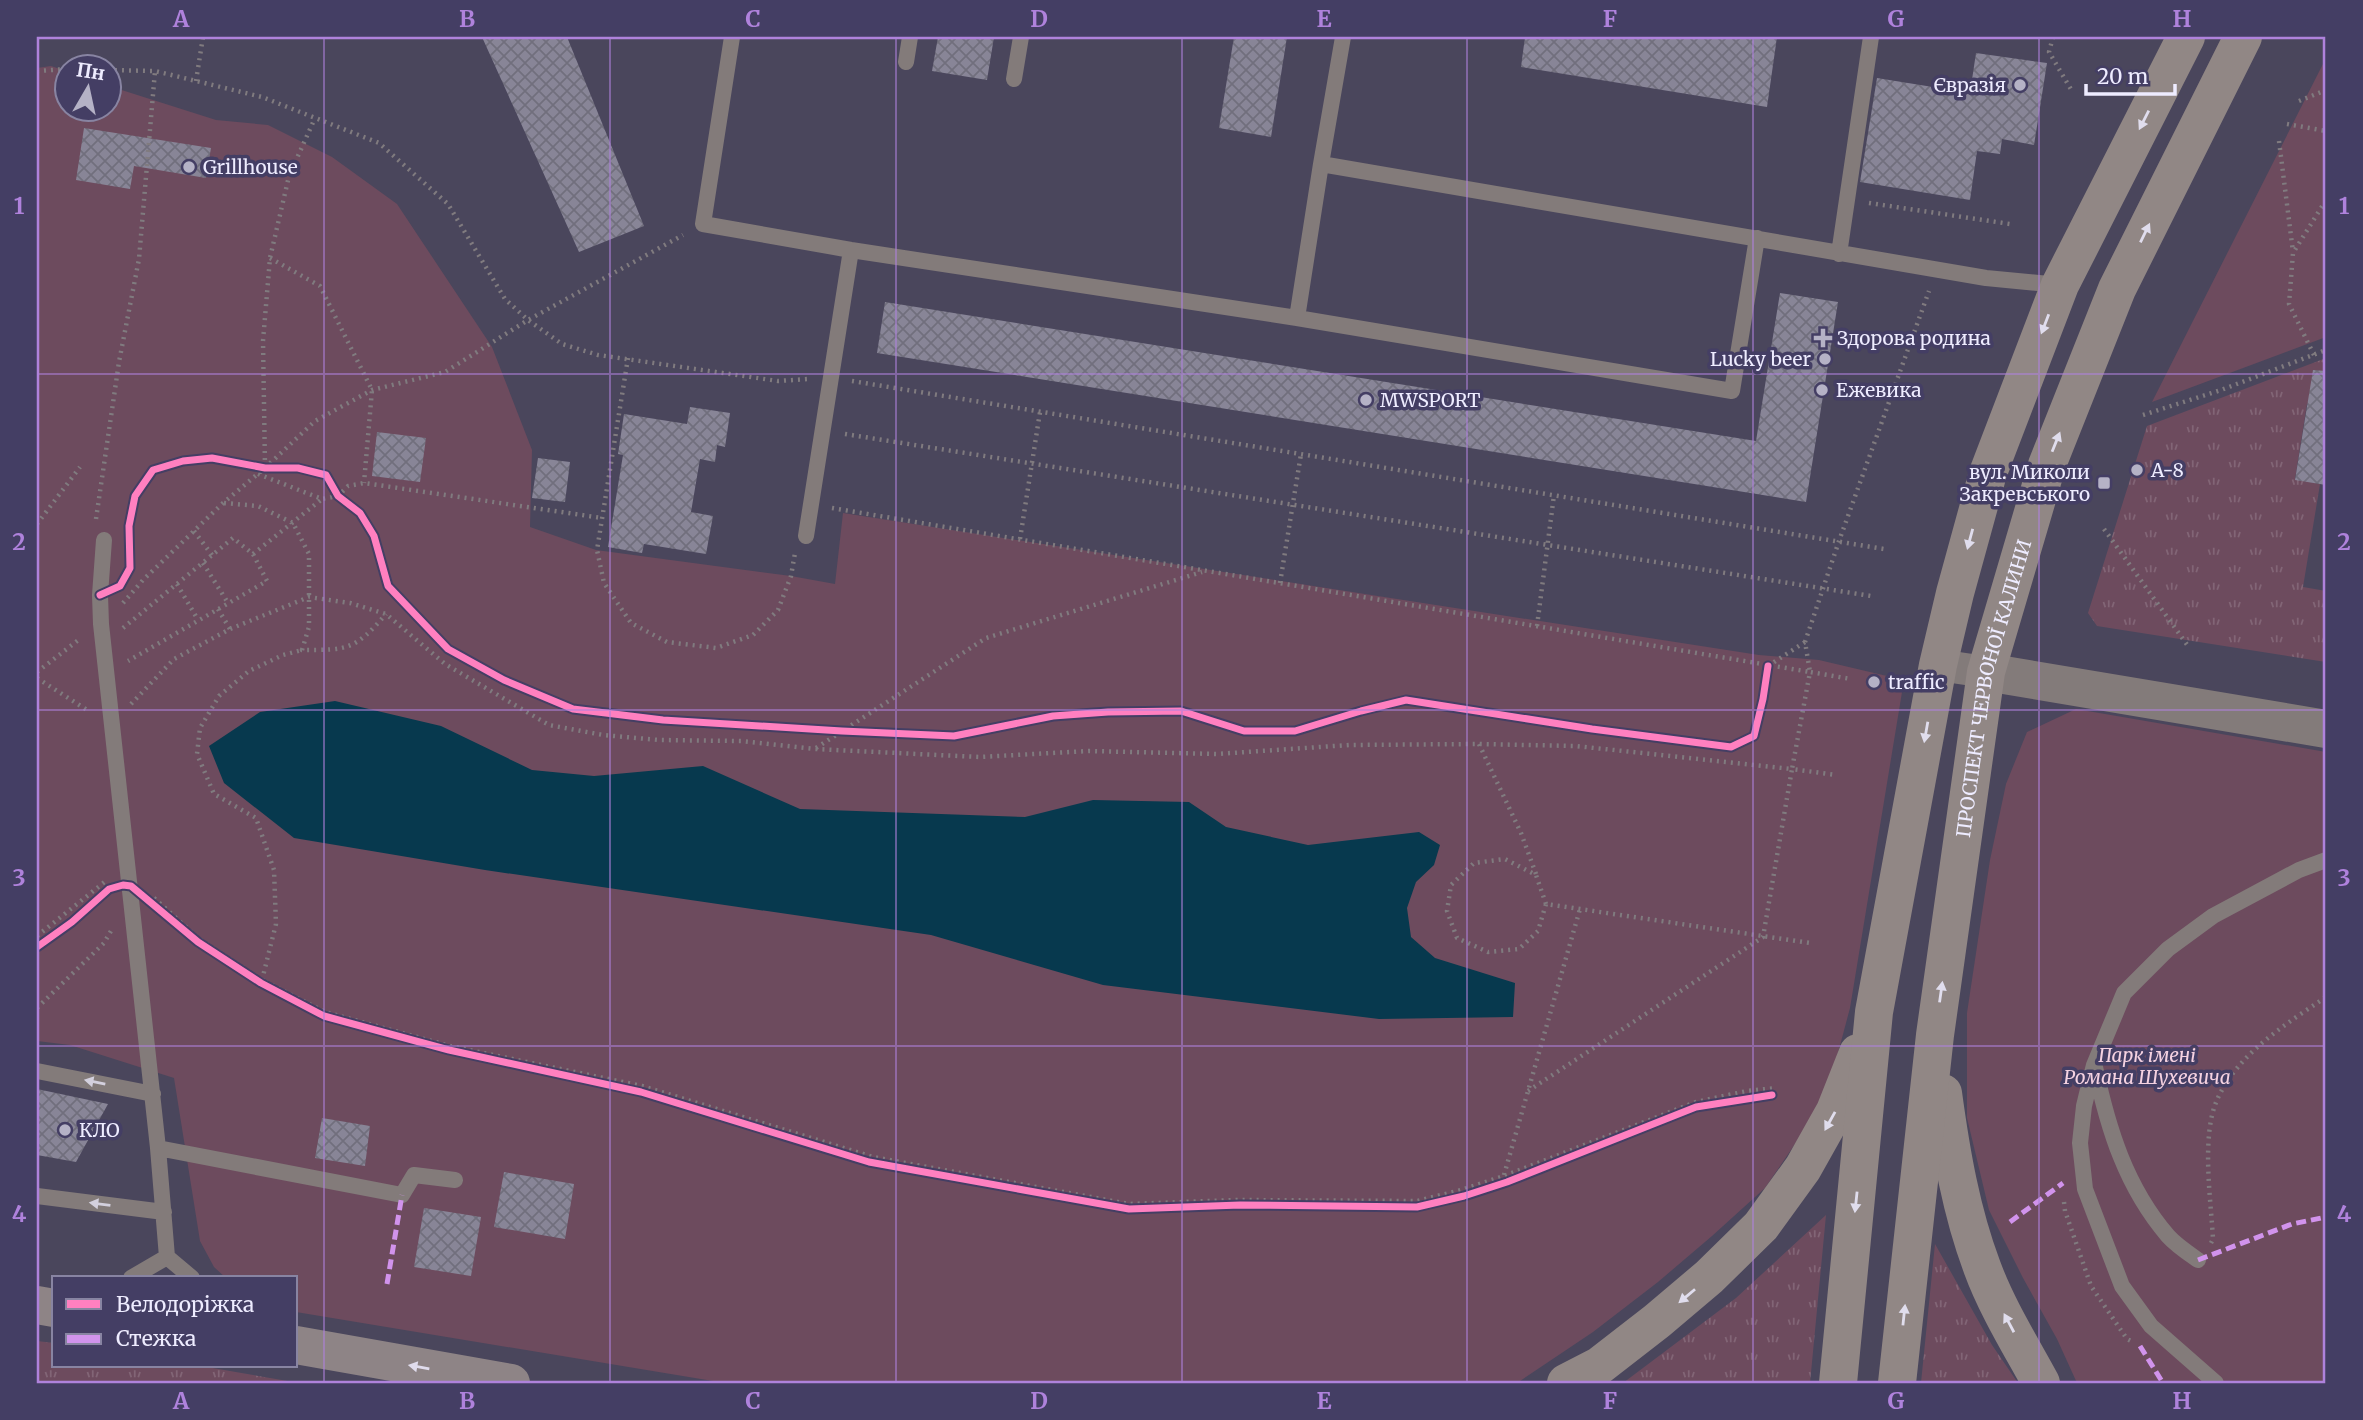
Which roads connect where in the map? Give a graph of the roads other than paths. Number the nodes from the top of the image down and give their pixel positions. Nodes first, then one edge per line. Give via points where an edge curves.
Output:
1 (732, 37) edge
2 (910, 37) edge
3 (1021, 37) edge
4 (1343, 37) edge
5 (1871, 37) edge
6 (2186, 37) edge
7 (2243, 37) edge
8 (906, 62) dead end
9 (1014, 79) dead end
10 (1321, 164) junction
11 (1757, 238) junction
12 (851, 250) junction
13 (1839, 254) junction
14 (2060, 285) junction
15 (1297, 318) junction
16 (806, 536) road end
17 (104, 540) dead end
18 (1938, 665) junction
19 (1986, 672) junction
20 (2326, 729) edge
21 (2326, 860) edge
22 (1874, 1012) junction
23 (1935, 1035) junction
24 (2094, 1065) junction
25 (37, 1071) edge
26 (152, 1094) junction
27 (158, 1148) junction
28 (455, 1180) dead end
29 (37, 1196) edge
30 (164, 1212) junction
31 (167, 1257) junction
32 (2198, 1260) road end
33 (134, 1276) edge
34 (190, 1276) edge
35 (298, 1345) edge
36 (510, 1383) edge
37 (1566, 1383) edge
38 (1838, 1383) edge
39 (1897, 1383) edge
40 (2041, 1383) edge
41 (2216, 1383) edge

1 - 12 lane via 703,224
2 - 8 lane
3 - 9 lane
4 - 10 lane
5 - 13 lane
6 -> 14 main road
19 -> 7 main road, ПРОСПЕКТ ЧЕРВОНОЇ КАЛИНИ via 2047,465 2117,289
10 - 11 lane
10 - 15 lane
11 - 13 lane
11 - 15 lane via 1732,391
12 - 15 lane
12 - 16 lane
13 - 14 lane
14 -> 18 main road via 1988,473
17 - 26 lane via 101,624
18 - 19 street
18 -> 22 main road
19 - 20 street
23 -> 19 main road, ПРОСПЕКТ ЧЕРВОНОЇ КАЛИНИ
21 - 24 lane via 2213,916 2168,949 2124,993
22 -> 37 main road via 1835,1111 1803,1168 1761,1226 1657,1321 1599,1366
22 -> 38 main road
39 -> 23 main road, ПРОСПЕКТ ЧЕРВОНОЇ КАЛИНИ
40 -> 23 main road via 1982,1269 1964,1212
24 - 32 lane via 2122,1163 2144,1204 2170,1238
24 - 41 lane via 2080,1143 2085,1189 2103,1240 2122,1286 2151,1326
26 -> 25 lane
26 - 27 lane
27 - 28 lane via 402,1195 414,1175
27 - 30 lane
30 -> 29 lane
30 - 31 lane
31 - 33 lane
31 - 34 lane
36 -> 35 main road

